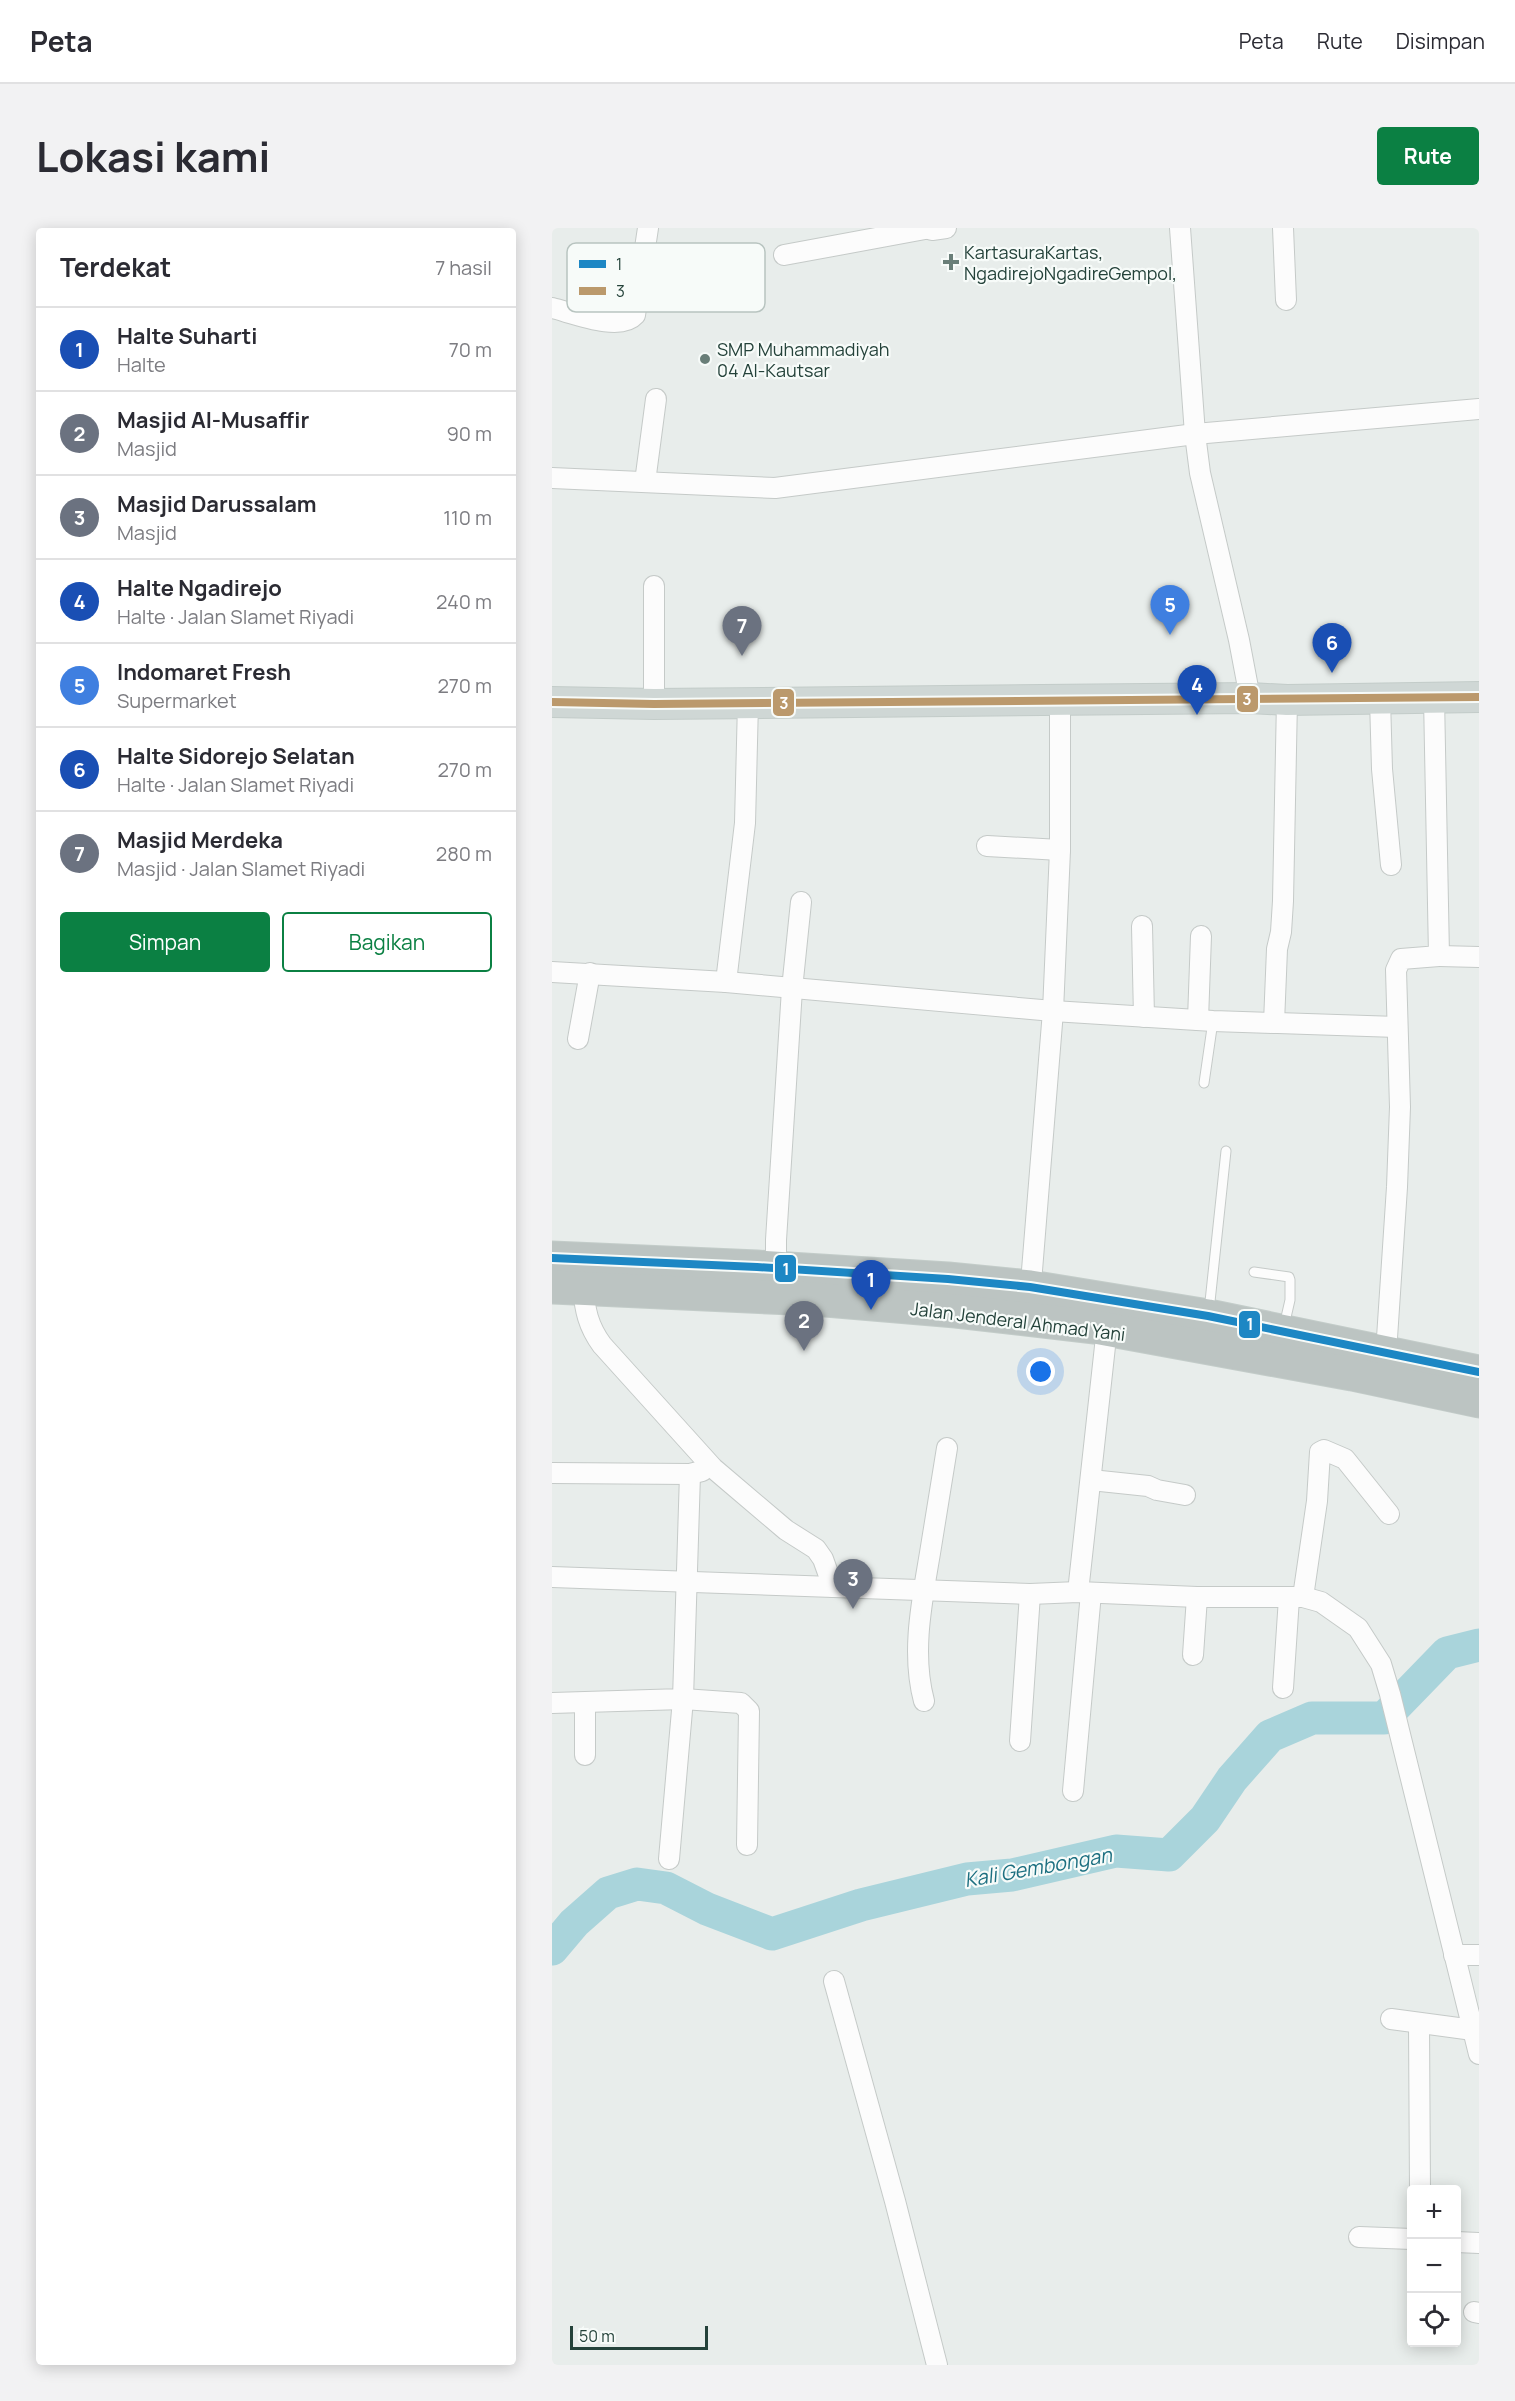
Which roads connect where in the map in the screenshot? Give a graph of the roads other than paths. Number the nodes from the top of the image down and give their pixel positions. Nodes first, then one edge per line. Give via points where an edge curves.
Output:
1 (648, 228) edge
2 (925, 228) edge
3 (946, 228) edge
4 (1180, 228) edge
5 (1283, 228) edge
6 (646, 243) edge
7 (784, 255) dead end
8 (1286, 300) dead end
9 (552, 308) edge
10 (567, 312) edge
11 (569, 312) edge
12 (635, 312) edge
13 (656, 399) dead end
14 (1479, 410) edge
15 (1195, 434) junction
16 (552, 478) edge
17 (645, 482) junction
18 (654, 586) dead end
19 (1434, 697) junction
20 (1479, 697) edge
21 (1250, 698) junction
22 (1060, 699) junction
23 (1380, 699) junction
24 (1287, 700) junction
25 (552, 702) edge
26 (748, 703) junction
27 (654, 704) junction
28 (987, 846) dead end
29 (1060, 850) junction
30 (1391, 865) dead end
31 (801, 902) dead end
32 (1142, 926) dead end
33 (1201, 936) dead end
34 (1439, 956) junction
35 (1479, 957) edge
36 (552, 972) edge
37 (590, 973) junction
38 (726, 982) junction
39 (792, 989) junction
40 (1053, 1011) junction
41 (1144, 1017) junction
42 (1205, 1021) junction
43 (1274, 1023) junction
44 (1397, 1027) junction
45 (578, 1039) dead end
46 (1204, 1083) dead end
47 (1226, 1150) dead end
48 (552, 1258) edge
49 (776, 1268) junction
50 (1254, 1272) dead end
51 (568, 1287) edge
52 (1030, 1287) junction
53 (1109, 1314) junction
54 (1208, 1316) junction
55 (1027, 1321) junction
56 (1283, 1332) junction
57 (1386, 1353) junction
58 (1479, 1372) edge
59 (1479, 1401) edge
60 (947, 1448) dead end
61 (713, 1468) junction
62 (552, 1473) edge
63 (690, 1474) junction
64 (1091, 1480) junction
65 (1185, 1495) dead end
66 (1389, 1514) dead end
67 (552, 1577) edge
68 (687, 1582) junction
69 (833, 1587) junction
70 (924, 1589) junction
71 (1085, 1593) junction
72 (1030, 1594) junction
73 (1197, 1597) junction
74 (1296, 1598) junction
75 (1193, 1655) dead end
76 (1283, 1688) dead end
77 (683, 1699) junction
78 (924, 1701) dead end
79 (552, 1703) edge
80 (585, 1703) junction
81 (1020, 1741) dead end
82 (585, 1755) dead end
83 (1074, 1791) dead end
84 (747, 1845) dead end
85 (669, 1859) dead end
86 (1454, 1955) junction
87 (1479, 1955) edge
88 (834, 1981) dead end
89 (1391, 2019) dead end
90 (1419, 2023) junction
91 (1473, 2030) junction
92 (1479, 2054) edge
93 (1420, 2185) edge
94 (1359, 2237) dead end
95 (1407, 2239) edge
96 (1461, 2242) edge
97 (1479, 2243) edge
98 (937, 2365) edge

1 - 6 street
2 - 3 street
2 - 7 street
4 - 15 street
5 - 8 street
9 - 10 street
11 - 12 street via 615,323 630,320
13 - 17 street
14 - 15 street
15 - 17 street via 774,488
15 - 21 street via 1200,473
16 - 17 street
18 - 27 street
19 - 20 main road
19 - 23 main road
19 - 34 street
21 - 22 main road
21 - 24 main road
22 - 26 main road
22 - 29 street
23 - 24 main road
23 - 30 street
24 - 43 street via 1283,901
25 - 27 main road
26 - 27 main road
26 - 38 street via 745,823
28 - 29 street
29 - 40 street
31 - 39 street
32 - 41 street
33 - 42 street
34 - 35 street
34 - 44 street via 1406,958 1397,963
36 - 37 street
37 - 38 street
37 - 45 street
38 - 39 street
39 - 40 street
39 - 49 street
40 - 41 street
40 - 52 street
41 - 42 street
42 - 43 street
42 - 46 lane
43 - 44 street
44 - 57 street via 1398,1175
47 - 54 lane
48 - 49 highway, Jalan Jenderal Ahmad Yani
49 - 52 highway, Jalan Jenderal Ahmad Yani
50 - 56 lane via 1289,1277 1290,1300
51 - 55 highway, Jalan Jenderal Ahmad Yani via 814,1299
51 - 61 street via 597,1339
52 - 53 highway, Jalan Jenderal Ahmad Yani
52 - 55 street
53 - 54 highway, Jalan Jenderal Ahmad Yani
53 - 55 highway, Jalan Jenderal Ahmad Yani
53 - 59 highway, Jalan Jenderal Ahmad Yani
53 - 64 street
54 - 56 highway, Jalan Jenderal Ahmad Yani
56 - 57 highway, Jalan Jenderal Ahmad Yani
57 - 58 highway, Jalan Jenderal Ahmad Yani
60 - 70 street
61 - 63 street
61 - 69 street via 786,1530 816,1549
62 - 63 street
63 - 68 street
64 - 65 street via 1148,1486
64 - 71 street
66 - 74 street via 1345,1459 1324,1450 1320,1452 1317,1501
67 - 68 street
68 - 69 street
68 - 77 street
69 - 70 street
70 - 72 street
70 - 78 street via 917,1669
71 - 72 street
71 - 73 street
71 - 83 street
72 - 81 street
73 - 74 street
73 - 75 street
74 - 76 street
74 - 86 street via 1321,1602 1358,1628 1381,1664
77 - 80 street
77 - 84 street via 741,1703 749,1711
77 - 85 street
79 - 80 street
80 - 82 street
86 - 87 street
86 - 91 street
88 - 98 street
89 - 90 street
90 - 91 street
90 - 93 street
91 - 92 street
94 - 95 street
96 - 97 street

